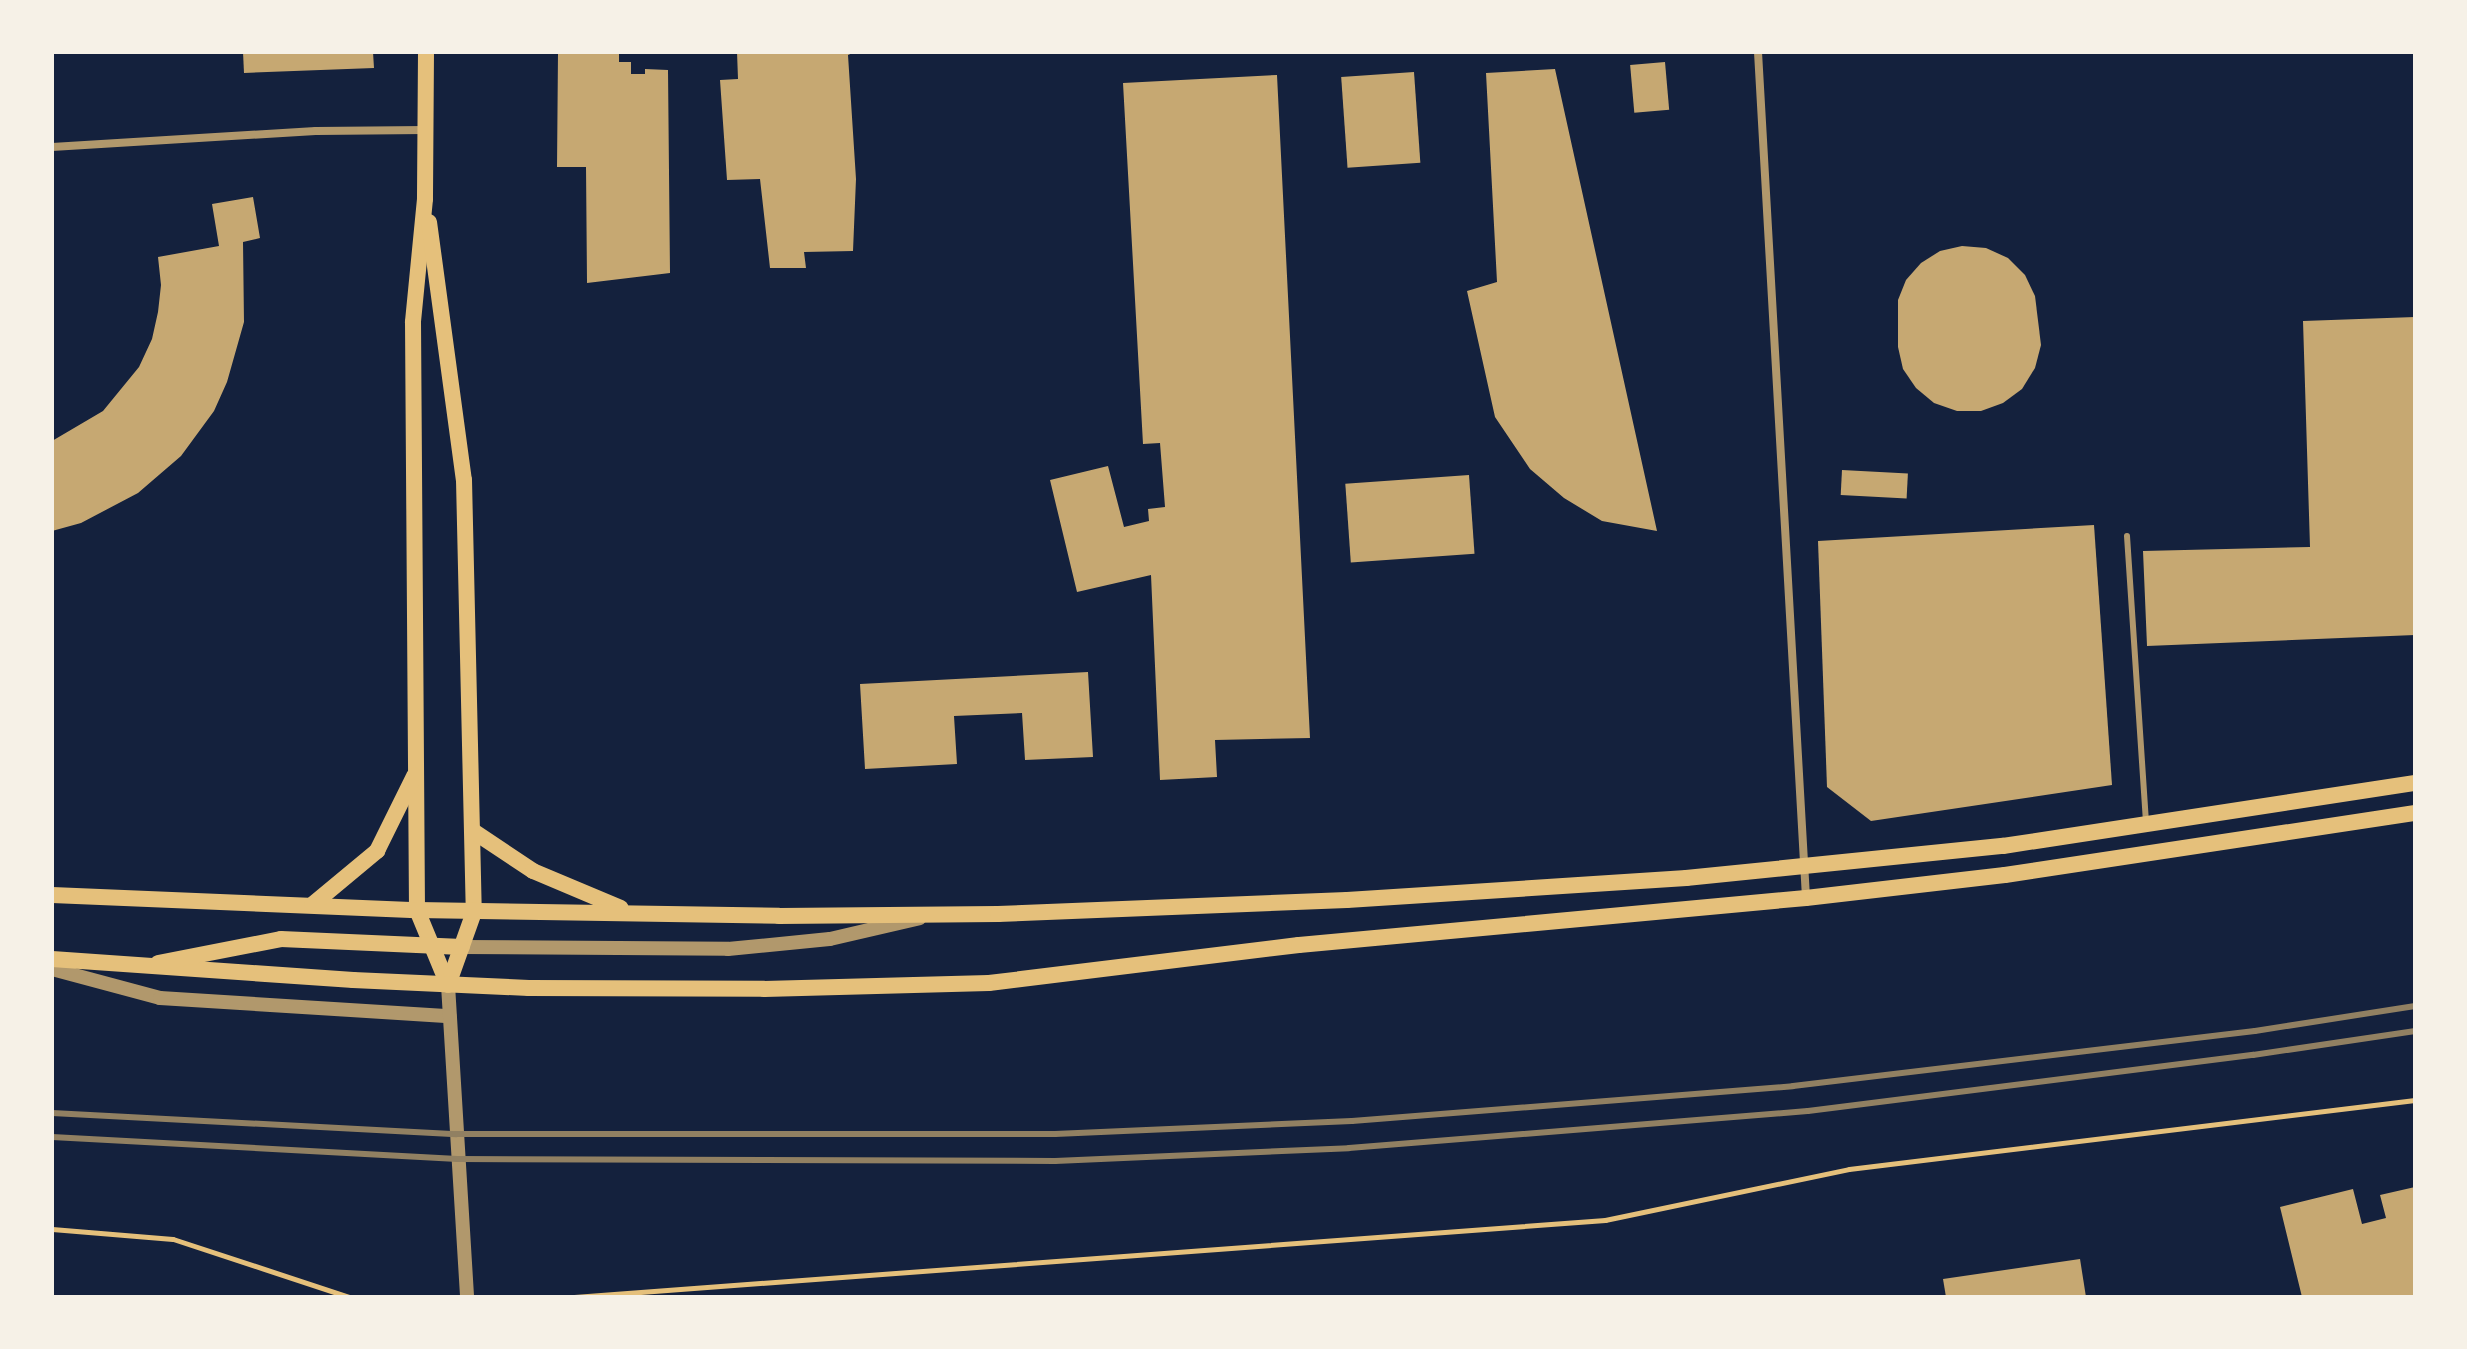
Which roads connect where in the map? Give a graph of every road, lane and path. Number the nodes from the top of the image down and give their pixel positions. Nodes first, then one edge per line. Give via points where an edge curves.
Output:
1 (426, 52) edge
2 (1758, 52) edge
3 (425, 130) junction
4 (52, 147) edge
5 (425, 199) junction
6 (2127, 536) dead end
7 (416, 771) junction
8 (2415, 783) edge
9 (2415, 813) edge
10 (2146, 825) junction
11 (473, 831) junction
12 (1802, 868) junction
13 (52, 895) edge
14 (1806, 898) junction
15 (312, 905) junction
16 (417, 910) junction
17 (474, 912) junction
18 (630, 912) junction
19 (929, 915) junction
20 (430, 946) junction
21 (462, 947) junction
22 (52, 959) edge
23 (137, 967) junction
24 (52, 969) edge
25 (448, 985) junction
26 (449, 1016) junction
27 (2415, 1100) edge
28 (52, 1229) edge
29 (349, 1297) edge
30 (467, 1297) edge
31 (574, 1297) edge

1 - 3 main road
2 - 12 street
3 - 4 street
3 - 5 main road
5 - 7 main road via 413,322
5 - 11 main road via 463,464
6 - 10 lane
7 - 15 main road via 377,851
7 - 16 main road
8 - 10 main road
9 - 14 main road via 2005,875
10 - 12 main road
11 - 17 main road
11 - 18 main road via 533,871
12 - 14 street
12 - 19 main road via 1347,900
13 - 15 main road
14 - 25 main road via 1299,945 989,983 764,989
15 - 16 main road
16 - 17 main road
16 - 20 main road
17 - 18 main road
17 - 21 main road
18 - 19 main road
19 - 21 street via 830,939 771,946
20 - 21 main road
20 - 23 main road via 269,940
20 - 25 main road
21 - 25 main road
22 - 23 main road
23 - 25 main road
24 - 26 street via 160,998
25 - 26 street
26 - 30 street
27 - 31 path via 1849,1169 1605,1220
28 - 29 path via 173,1239

